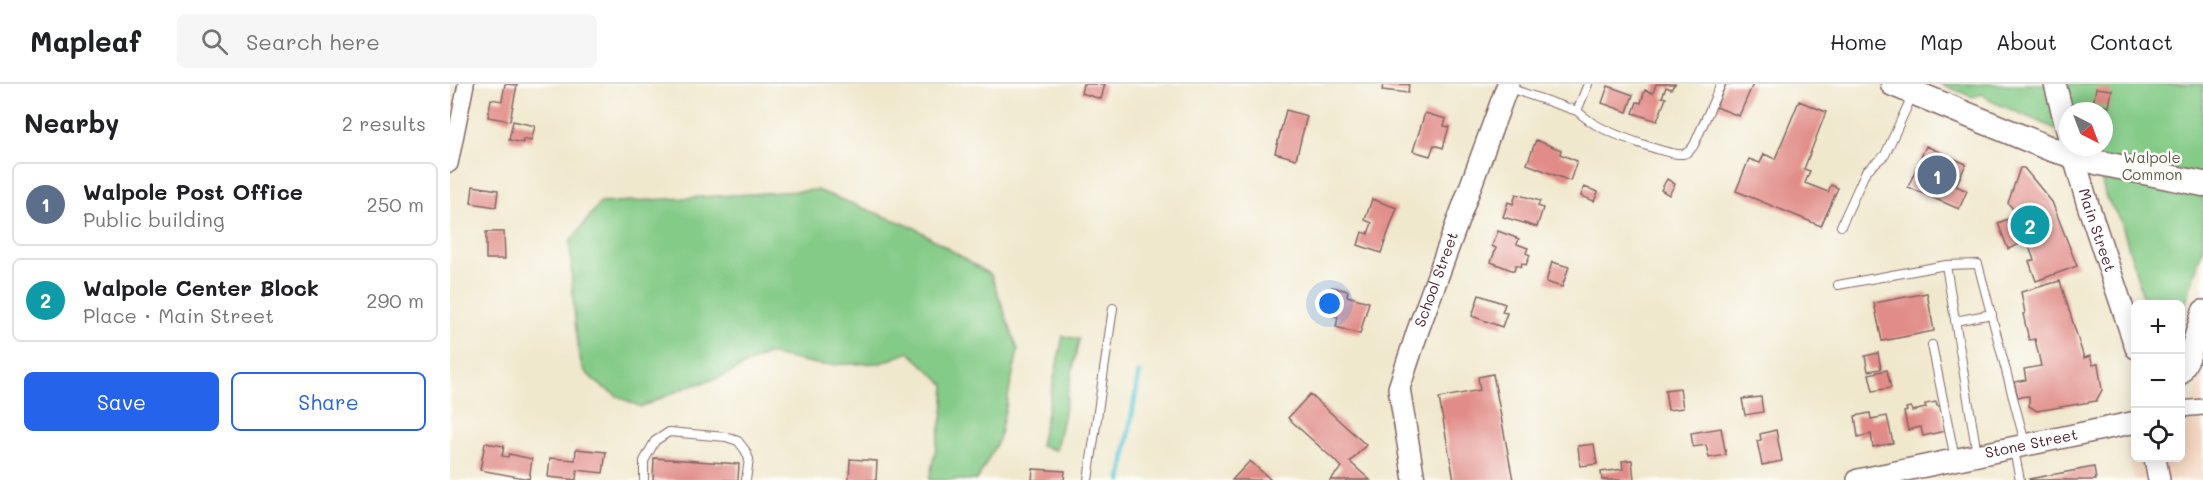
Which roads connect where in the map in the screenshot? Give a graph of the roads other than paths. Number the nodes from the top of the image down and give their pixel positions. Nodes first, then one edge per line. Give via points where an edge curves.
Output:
1 (465, 84) edge
2 (1588, 84) edge
3 (1721, 84) edge
4 (2055, 84) edge
5 (1507, 86) edge
6 (1903, 88) edge
7 (2060, 102) edge
8 (1576, 111) junction
9 (2059, 146) edge
10 (2074, 156) edge
11 (2106, 156) edge
12 (450, 164) edge
13 (2203, 184) edge
14 (1841, 226) dead end
15 (1946, 265) junction
16 (1838, 285) dead end
17 (1113, 308) dead end
18 (2203, 311) edge
19 (1992, 314) junction
20 (1955, 321) junction
21 (2131, 333) edge
22 (1932, 345) dead end
23 (2185, 366) edge
24 (2203, 407) edge
25 (2185, 409) edge
26 (2131, 423) edge
27 (2019, 447) junction
28 (1978, 456) junction
29 (1955, 460) junction
30 (2156, 462) edge
31 (644, 480) edge
32 (746, 480) edge
33 (1088, 480) edge
34 (1414, 480) edge
35 (1858, 480) edge
36 (2020, 480) edge
37 (2159, 480) edge

1 - 12 street
2 - 8 lane
3 - 8 lane via 1694,145 1682,154 1629,139 1596,125
4 - 7 street, Main Street
5 - 8 lane
5 - 34 street, School Street via 1399,388
6 - 9 main road via 2044,146
6 - 14 lane via 1885,155 1866,171
10 - 21 street, Main Street
11 - 13 main road
15 - 16 lane
15 - 19 lane via 1978,264
15 - 20 lane
17 - 33 lane
18 - 23 street
19 - 20 lane
19 - 27 lane
20 - 28 lane
22 - 29 lane
24 - 25 street
26 - 27 street, Stone Street
27 - 28 street, Stone Street
27 - 36 lane
28 - 29 street, Stone Street
29 - 35 street, Stone Street
30 - 37 street
31 - 32 lane via 644,461 655,441 669,432 738,441 749,459

